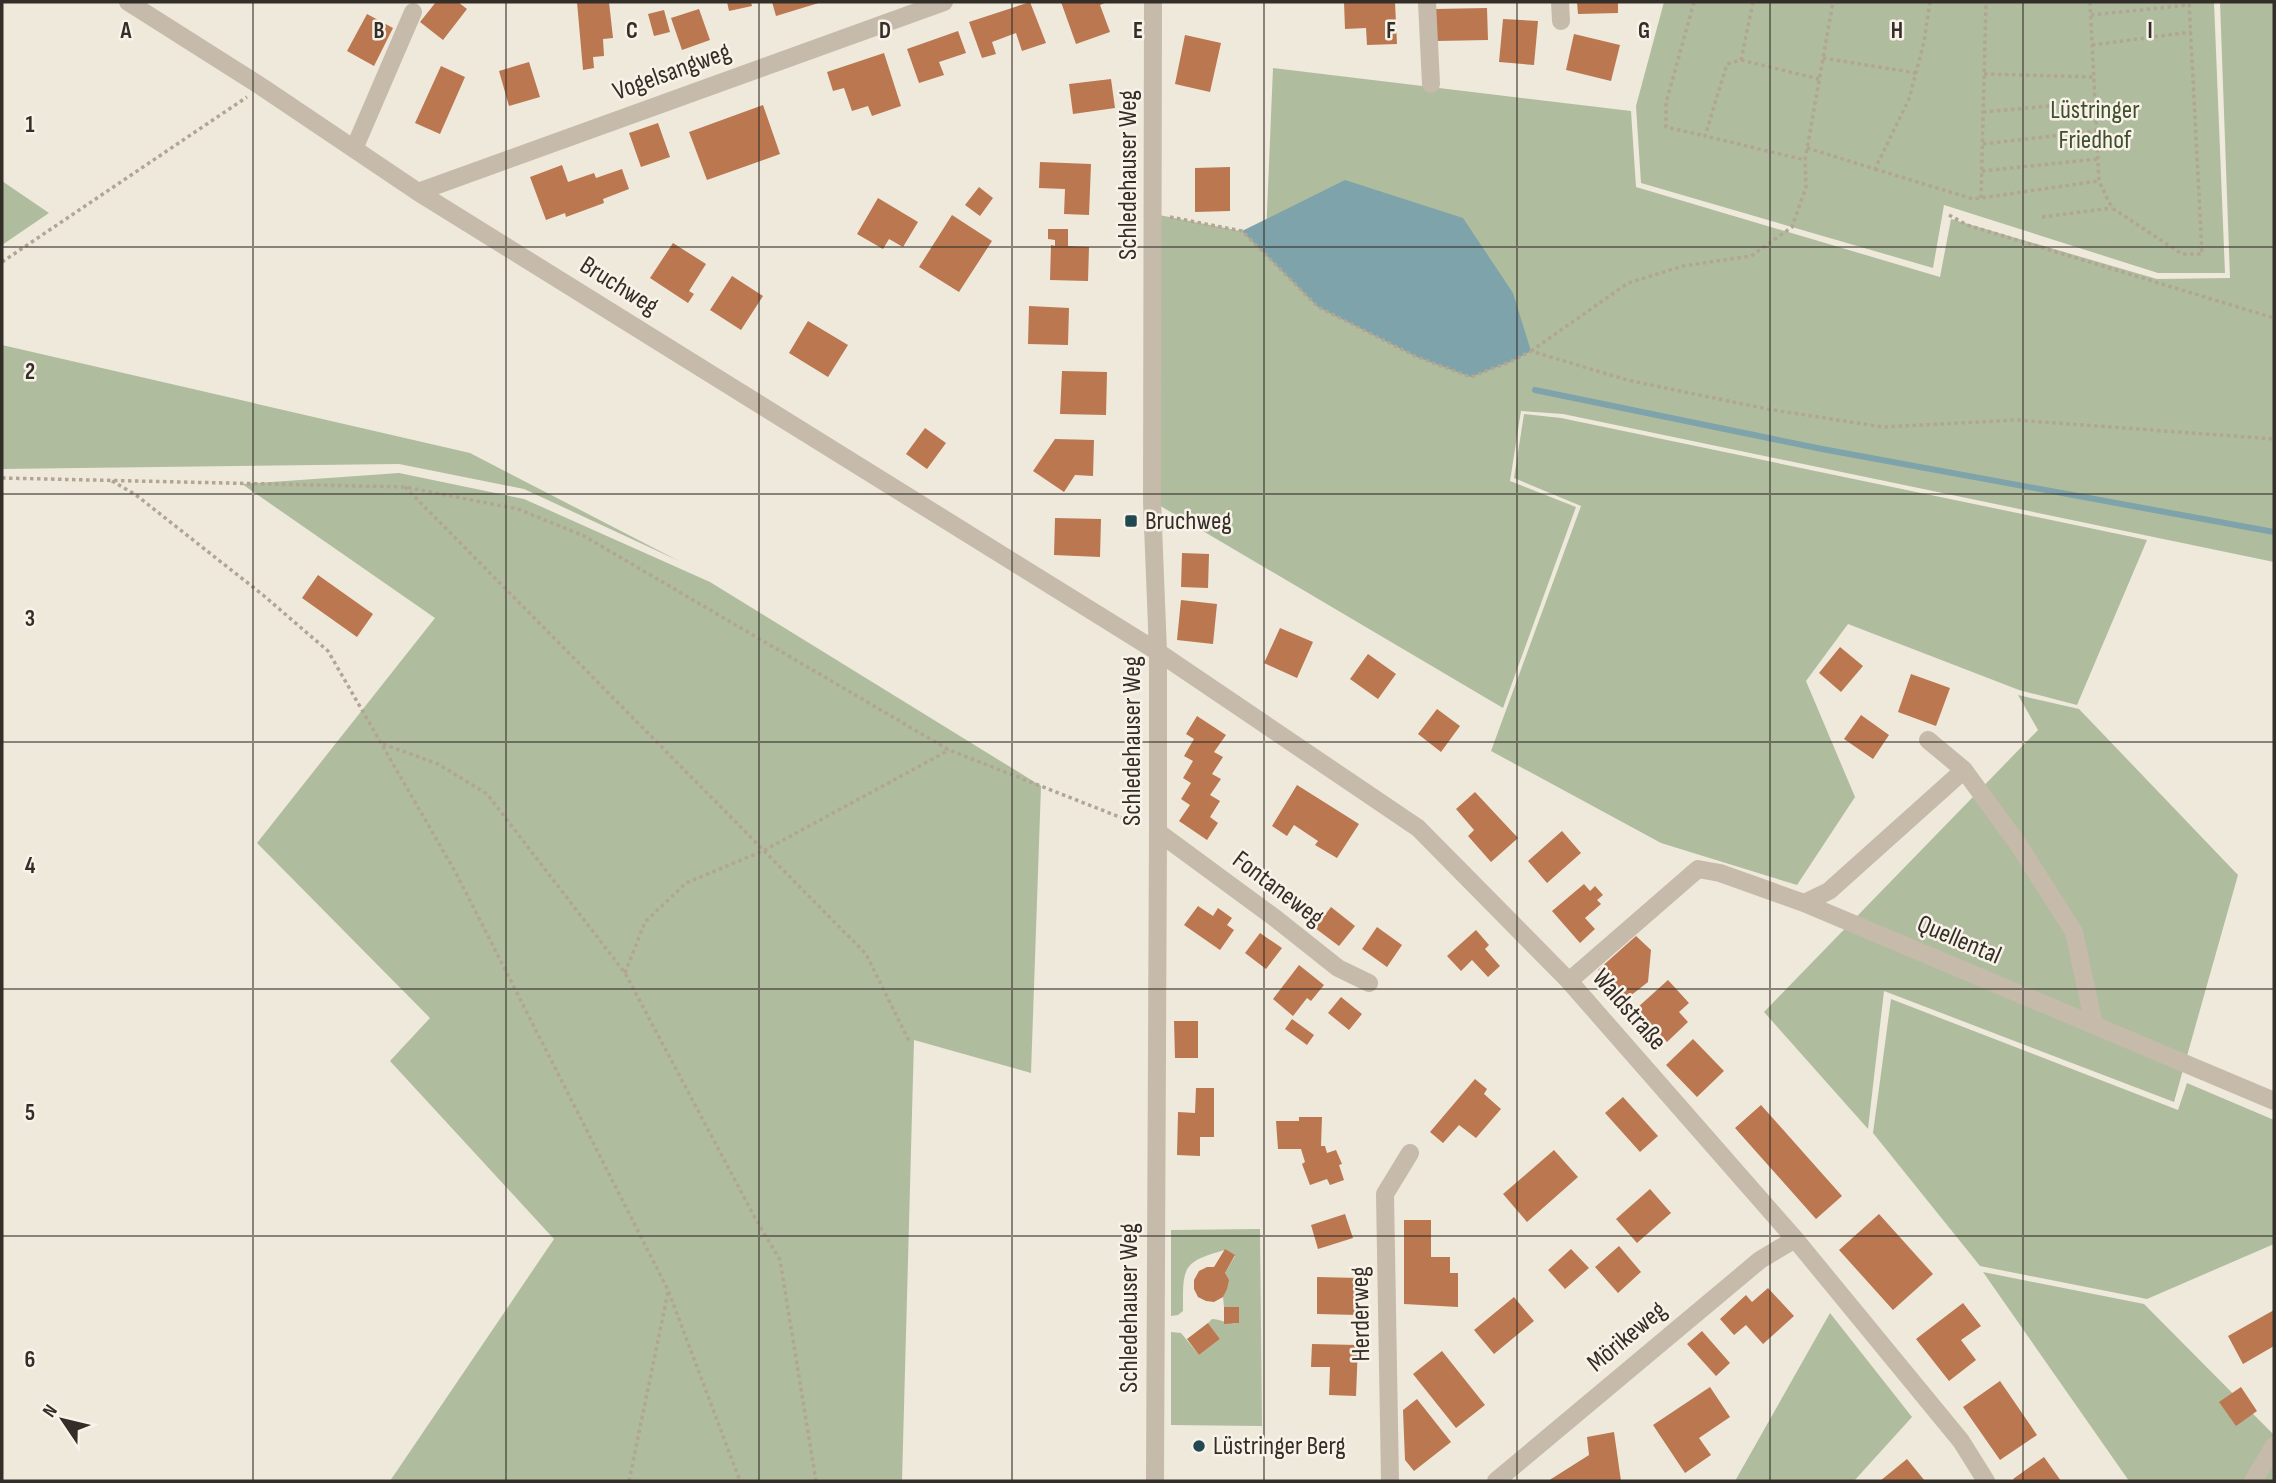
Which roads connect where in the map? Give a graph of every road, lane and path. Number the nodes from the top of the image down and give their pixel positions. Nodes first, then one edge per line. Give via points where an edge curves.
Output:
1 (128, 2) edge
2 (944, 2) edge
3 (1153, 2) edge
4 (1427, 2) edge
5 (1560, 2) edge
6 (1694, 2) edge
7 (1753, 2) edge
8 (1833, 2) edge
9 (1930, 2) edge
10 (1986, 2) edge
11 (2090, 2) edge
12 (2189, 3) edge
13 (413, 12) dead end
14 (2091, 15) junction
15 (1561, 21) dead end
16 (2191, 32) junction
17 (2092, 45) junction
18 (1823, 58) junction
19 (1741, 60) junction
20 (1916, 73) junction
21 (1984, 74) junction
22 (2093, 77) junction
23 (1819, 79) junction
24 (1431, 84) dead end
25 (262, 87) junction
26 (2095, 102) junction
27 (1983, 113) junction
28 (2096, 131) junction
29 (1705, 136) junction
30 (1982, 144) junction
31 (1807, 148) junction
32 (354, 149) junction
33 (2098, 159) junction
34 (1805, 160) junction
35 (1875, 169) junction
36 (1982, 171) junction
37 (2099, 181) junction
38 (418, 192) junction
39 (1981, 198) junction
40 (2112, 208) junction
41 (1154, 214) junction
42 (1949, 215) dead end
43 (2042, 217) dead end
44 (2, 262) edge
45 (2274, 318) edge
46 (1531, 351) junction
47 (2274, 439) edge
48 (2, 478) edge
49 (110, 480) junction
50 (405, 486) junction
51 (1158, 652) junction
52 (1928, 740) dead end
53 (381, 743) junction
54 (949, 750) junction
55 (1964, 771) junction
56 (1158, 832) junction
57 (764, 852) junction
58 (1804, 904) junction
59 (625, 973) junction
60 (1569, 981) junction
61 (1369, 983) dead end
62 (2094, 1025) junction
63 (909, 1041) dead end
64 (2274, 1101) edge
65 (1410, 1153) dead end
66 (1795, 1239) junction
67 (668, 1290) junction
68 (2274, 1446) edge
69 (629, 1481) edge
70 (740, 1481) edge
71 (816, 1481) edge
72 (1155, 1481) edge
73 (1390, 1481) edge
74 (1496, 1481) edge
75 (1986, 1481) edge
76 (2253, 1481) edge

1 - 25 street, Bruchweg
2 - 38 street, Vogelsangweg
3 - 41 street, Schledehauser Weg
4 - 24 street
5 - 15 street
6 - 29 path via 1666,103 1666,127
7 - 19 path
8 - 18 path
9 - 20 path
10 - 21 path
11 - 14 path
12 - 14 path
12 - 16 path
13 - 32 street
14 - 17 path
16 - 17 path
16 - 40 path via 2202,254 2182,254
17 - 22 path
18 - 20 path
18 - 23 path
19 - 23 path
19 - 29 path via 1727,64
20 - 35 path via 1909,99
21 - 22 path
21 - 27 path
22 - 26 path
23 - 31 path
25 - 32 street, Bruchweg
25 - 44 path
26 - 27 path
26 - 28 path
27 - 30 path
28 - 30 path
28 - 33 path
29 - 34 path
30 - 36 path
31 - 34 path
31 - 35 path
32 - 38 street, Bruchweg
33 - 36 path
33 - 37 path
34 - 46 path via 1806,187 1792,226 1751,256 1683,266 1628,283
35 - 39 path
36 - 39 path
37 - 39 path
37 - 40 path
38 - 51 street, Bruchweg
40 - 43 path
41 - 46 path via 1242,231 1318,307 1417,358 1471,377
41 - 51 street, Schledehauser Weg via 1152,501
42 - 45 path via 1968,225
46 - 47 path via 1627,380 1883,427 2016,420
48 - 49 path
49 - 50 path
49 - 53 path via 136,495 328,651
50 - 54 path via 518,509 584,536
50 - 57 path
51 - 56 street, Schledehauser Weg
51 - 60 street, Waldstraße via 1418,828
52 - 55 street
53 - 59 path via 438,764 487,794
53 - 67 path via 457,875
54 - 56 path
54 - 57 path
55 - 58 street via 1829,891
55 - 62 street via 2074,932
56 - 61 street, Fontaneweg via 1339,968
56 - 72 street, Schledehauser Weg via 1163,1323
57 - 59 path via 686,883 645,922
57 - 63 path via 866,954
58 - 60 street, Quellental via 1698,869
58 - 62 street, Quellental
59 - 71 path via 780,1260
60 - 66 street, Waldstraße
62 - 64 street, Quellental
65 - 73 street, Herderweg via 1385,1194
66 - 74 street, Mörikeweg via 1759,1260
66 - 75 street, Waldstraße via 1961,1441
67 - 69 path
67 - 70 path
68 - 76 street

